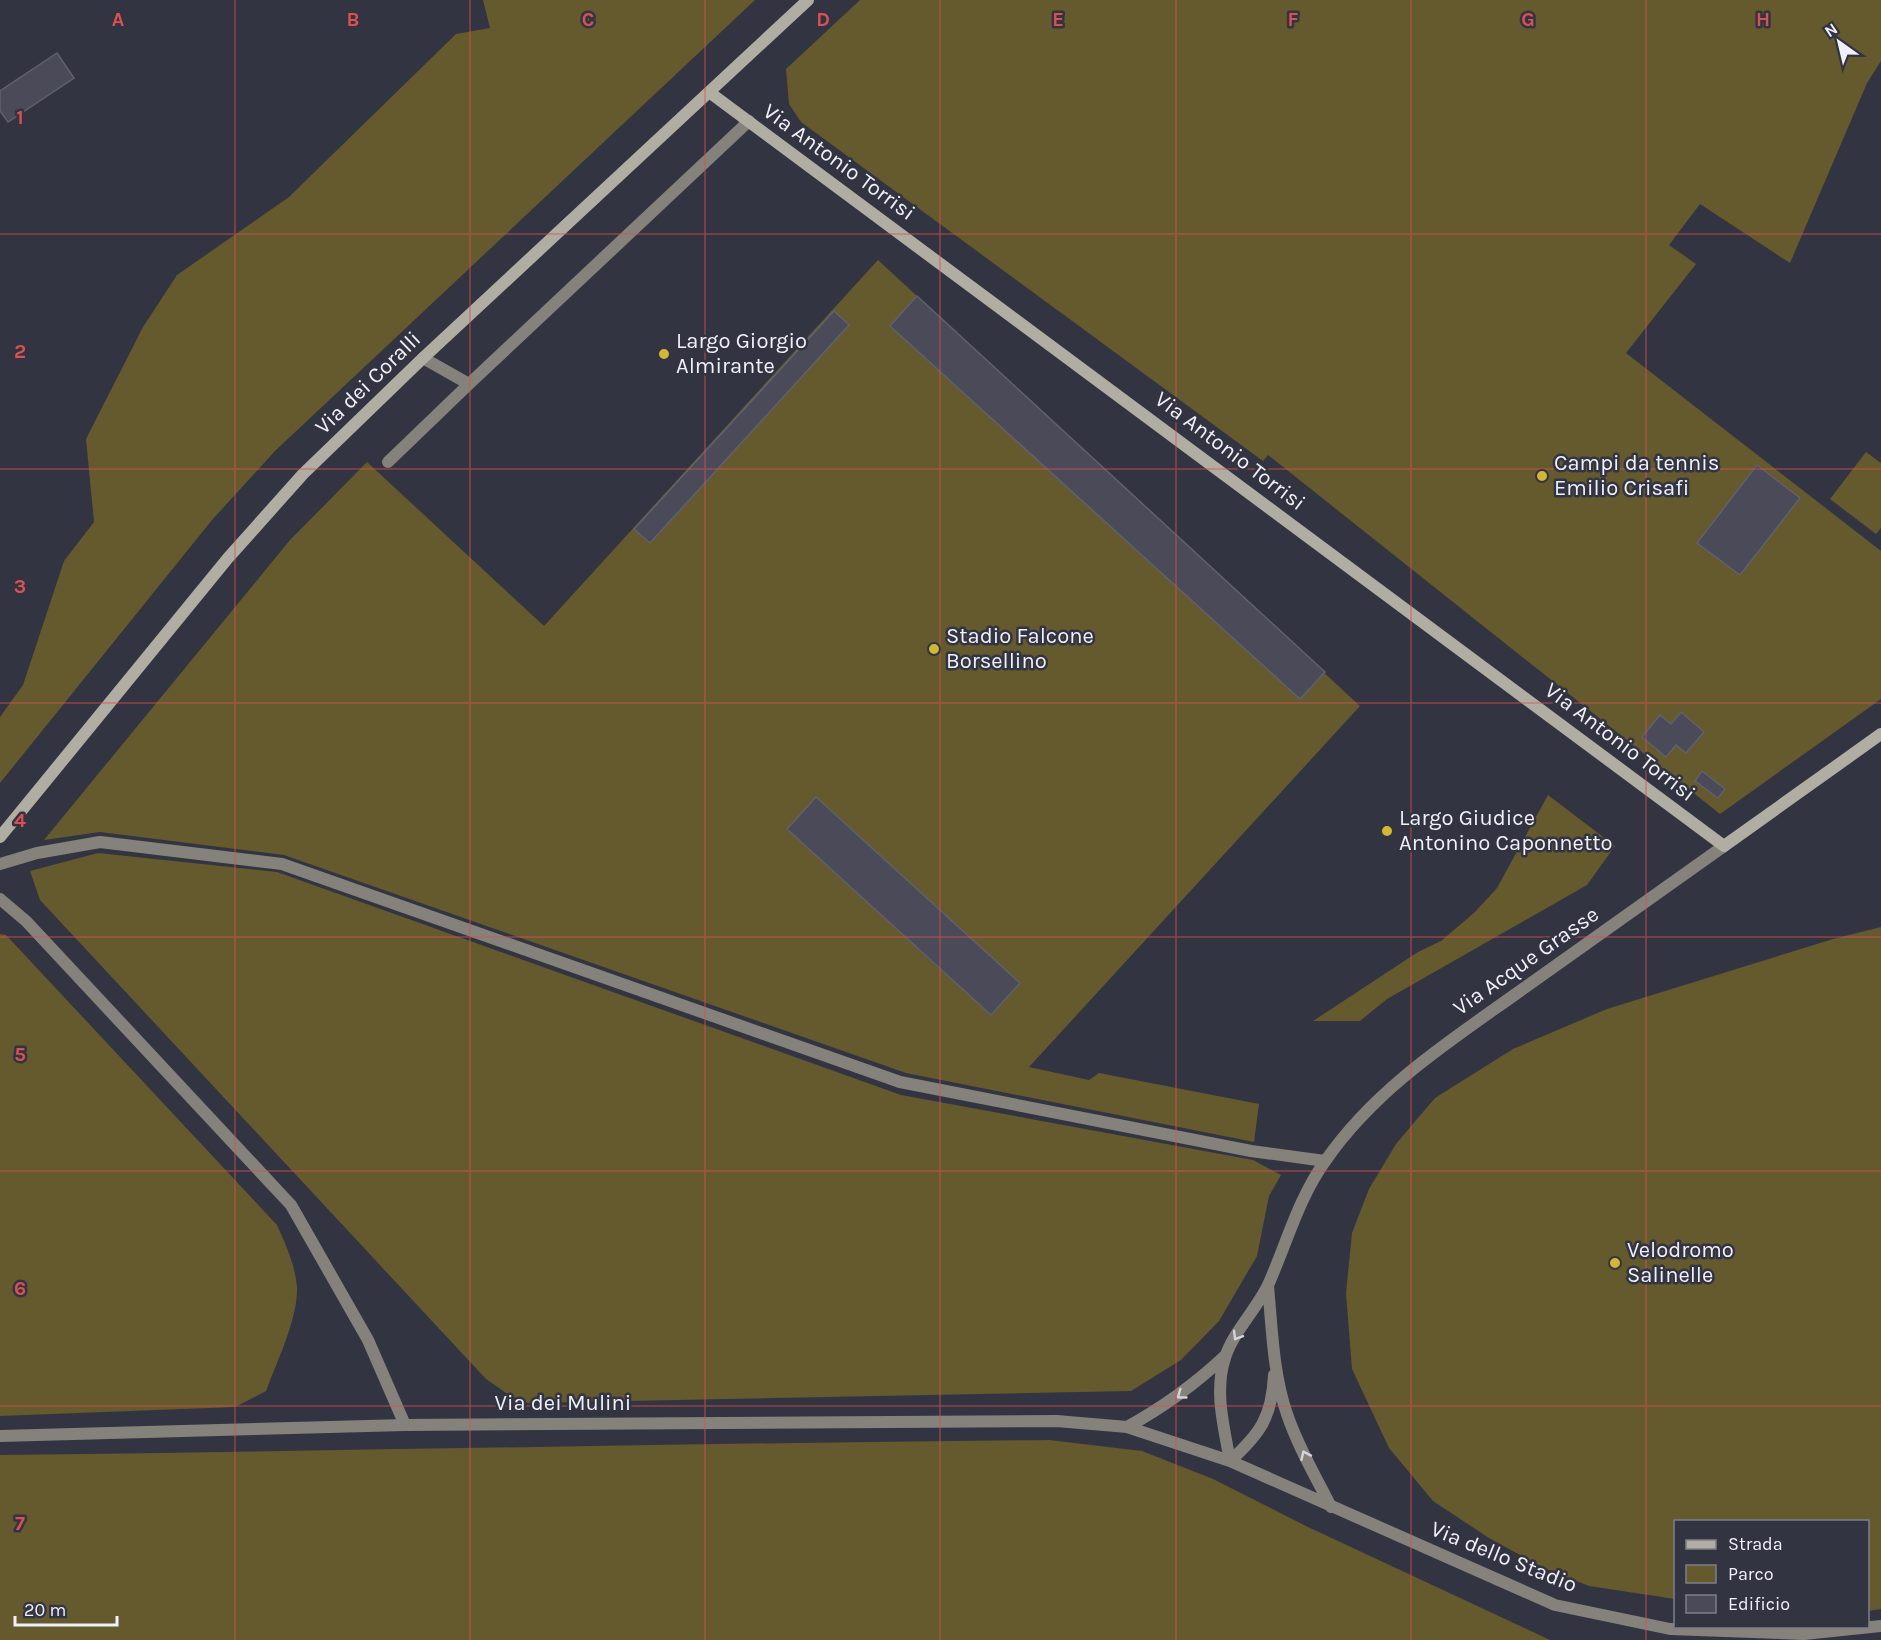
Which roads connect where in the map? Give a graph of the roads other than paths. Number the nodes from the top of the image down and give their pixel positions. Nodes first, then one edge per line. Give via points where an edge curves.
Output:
1 (808, 0) edge
2 (709, 92) junction
3 (748, 121) junction
4 (423, 358) junction
5 (469, 384) junction
6 (388, 462) dead end
7 (1881, 734) edge
8 (0, 837) edge
9 (1724, 846) junction
10 (0, 864) edge
11 (0, 899) edge
12 (1325, 1161) junction
13 (1268, 1286) junction
14 (1275, 1352) junction
15 (1225, 1356) junction
16 (405, 1425) junction
17 (1127, 1427) junction
18 (0, 1436) edge
19 (1230, 1461) junction
20 (1332, 1506) junction
21 (1862, 1628) edge
22 (1670, 1629) junction
23 (1678, 1640) edge

1 - 2 street, Via dei Coralli
2 - 3 street, Via Antonio Torrisi
2 - 4 street, Via dei Coralli
3 - 5 street
3 - 9 street, Via Antonio Torrisi
4 - 5 street
4 - 8 street, Via dei Coralli via 303,474 228,558
5 - 6 street
7 - 9 street, Via Acque Grasse
9 - 12 street, Via Acque Grasse via 1405,1075 1359,1118
10 - 12 street via 100,842 282,864 900,1082 1251,1151
11 - 16 street via 26,921 291,1205 368,1340
12 - 13 street, Via Acque Grasse via 1298,1209
13 - 14 street
13 -> 15 street, Via Acque Grasse
14 - 19 street via 1267,1419 1250,1443
20 -> 14 street via 1287,1413
15 -> 17 street via 1164,1407
15 - 19 street via 1221,1411
16 - 17 street, Via dei Mulini via 1057,1421
16 - 18 street, Via dei Mulini
17 - 19 street, Via dei Mulini
19 - 20 street, Via dello Stadio
20 - 22 street, Via dello Stadio via 1555,1605
21 - 22 street, Via dello Stadio via 1804,1634
22 - 23 street

